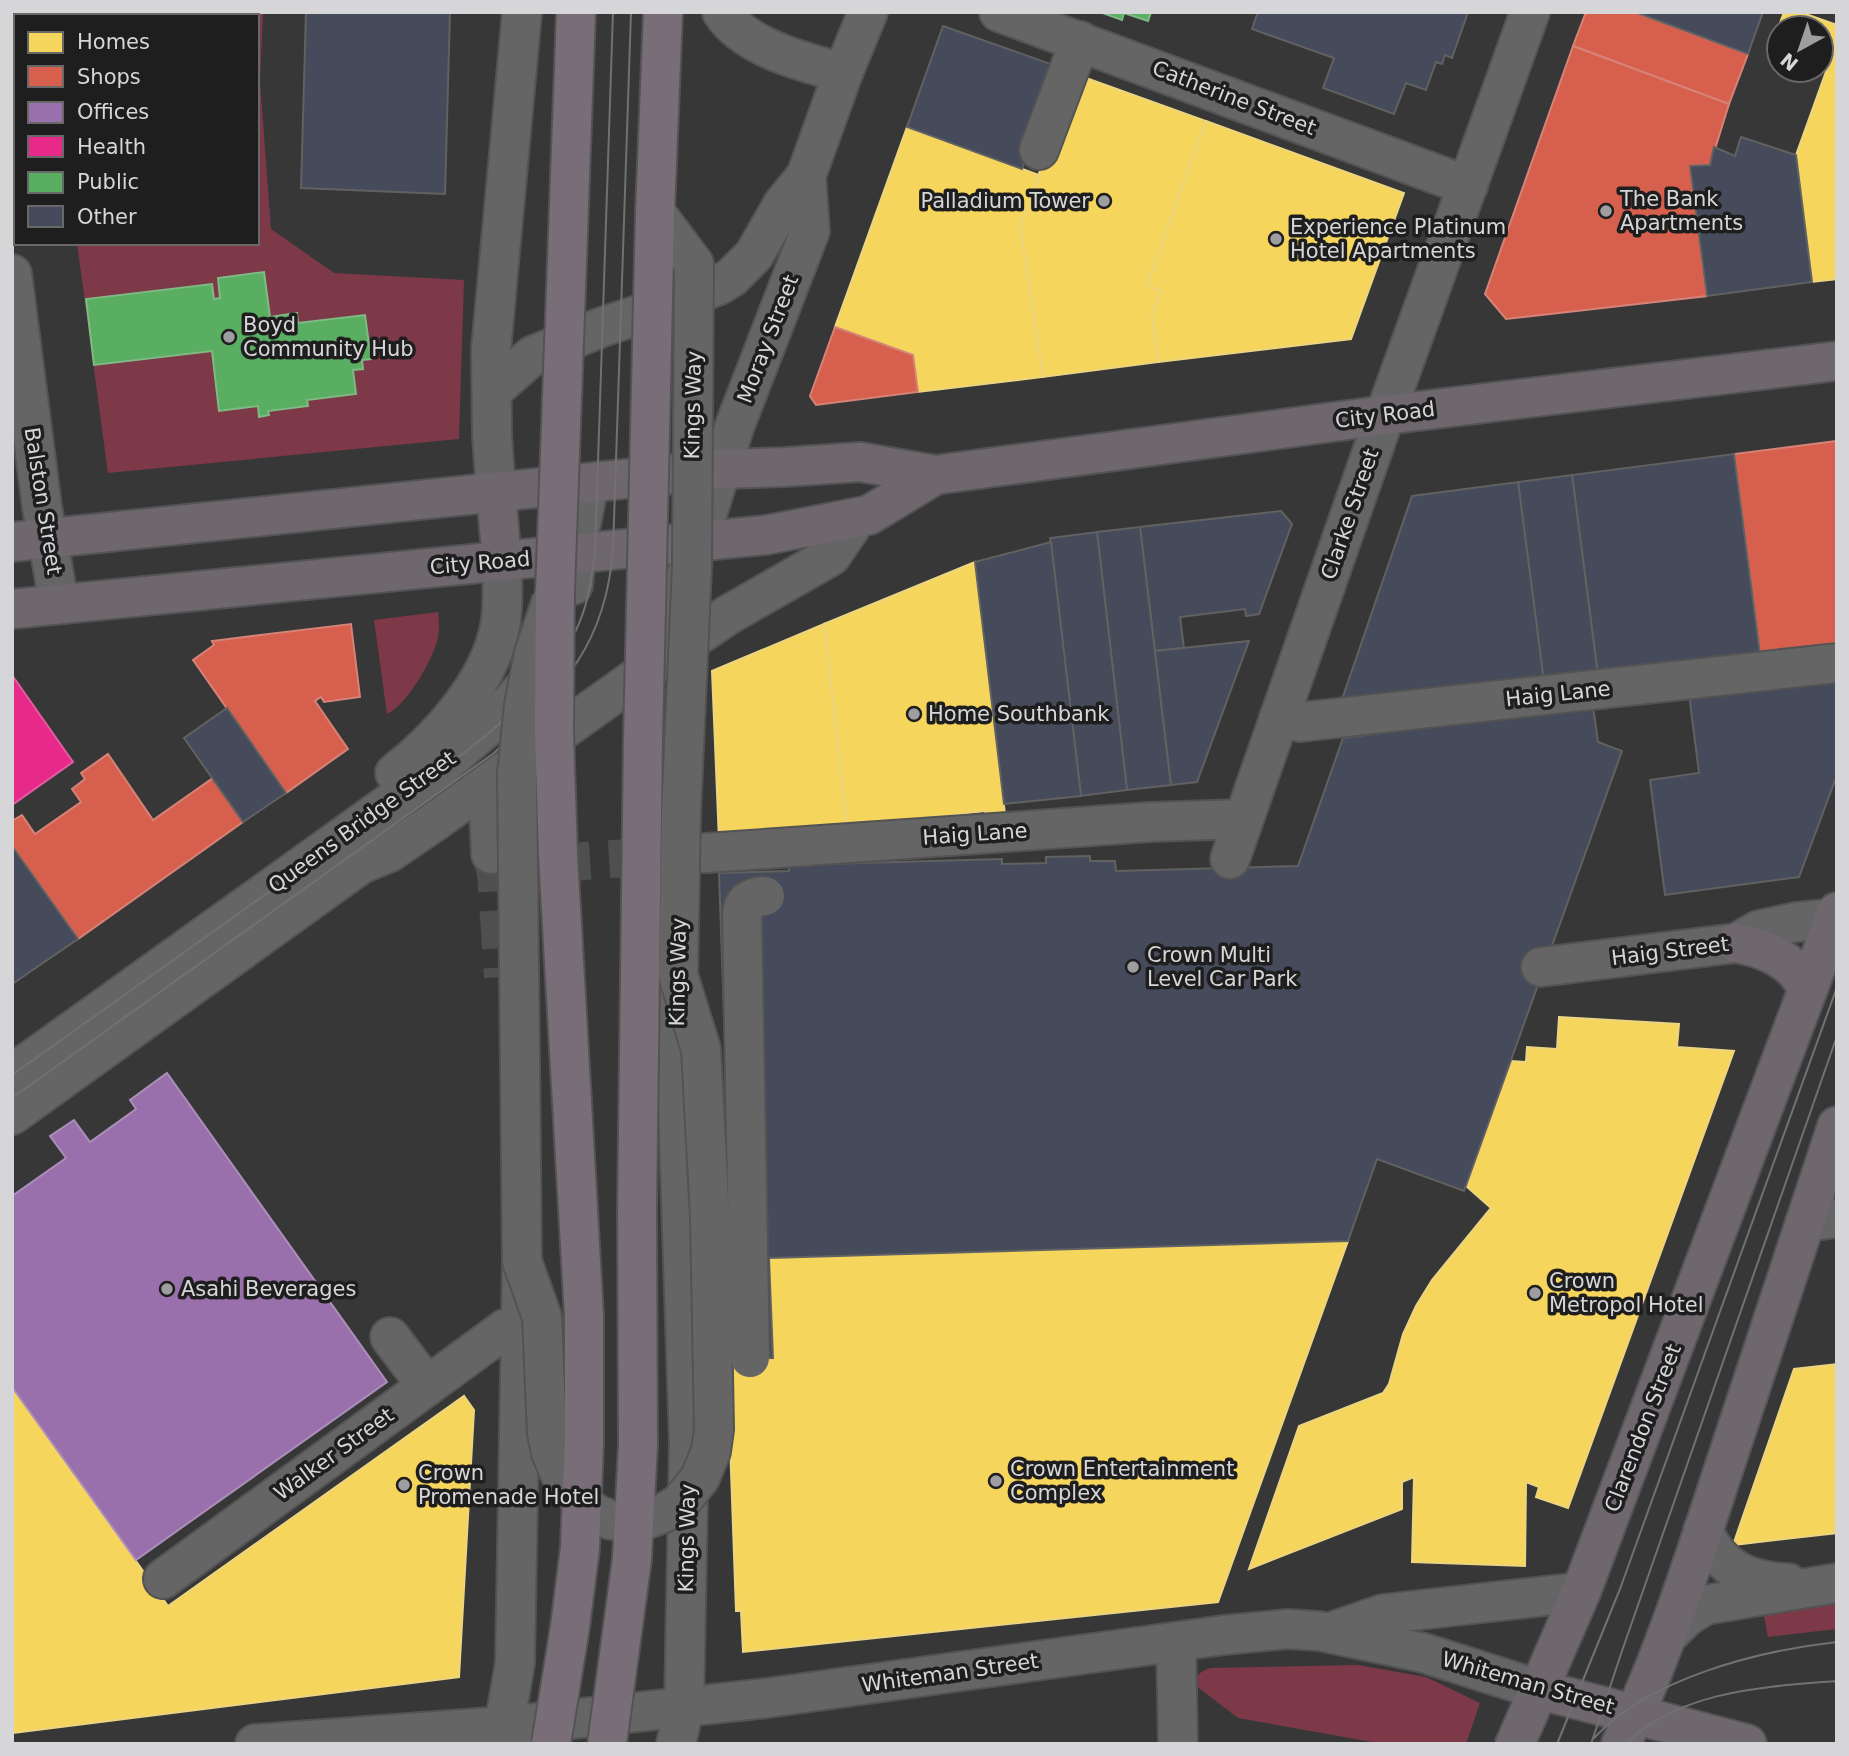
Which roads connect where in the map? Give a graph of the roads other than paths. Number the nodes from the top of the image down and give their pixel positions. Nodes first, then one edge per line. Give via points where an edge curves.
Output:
1 (522, 12) edge
2 (576, 12) edge
3 (663, 12) edge
4 (722, 12) edge
5 (868, 12) edge
6 (999, 12) edge
7 (1530, 12) edge
8 (1080, 41) junction
9 (843, 73) junction
10 (1039, 150) dead end
11 (806, 176) junction
12 (1468, 186) junction
13 (655, 212) junction
14 (12, 274) edge
15 (1837, 361) edge
16 (492, 391) junction
17 (1385, 415) junction
18 (721, 469) junction
19 (935, 475) junction
20 (589, 483) junction
21 (496, 493) junction
22 (858, 518) junction
23 (31, 540) edge
24 (698, 542) junction
25 (575, 555) junction
26 (502, 562) junction
27 (555, 591) junction
28 (59, 603) junction
29 (12, 609) edge
30 (1837, 663) edge
31 (654, 664) junction
32 (1279, 718) junction
33 (565, 728) junction
34 (488, 786) junction
35 (1243, 819) junction
36 (434, 822) junction
37 (706, 853) tunnel mouth
38 (1230, 859) dead end
39 (765, 896) dead end
40 (1836, 916) edge
41 (1735, 943) junction
42 (1541, 967) dead end
43 (678, 975) junction
44 (1807, 989) junction
45 (12, 1052) edge
46 (12, 1074) edge
47 (12, 1100) edge
48 (12, 1115) edge
49 (1837, 1126) edge
50 (1821, 1220) edge
51 (522, 1261) junction
52 (771, 1297) dead end
53 (712, 1298) junction
54 (505, 1329) dead end
55 (390, 1337) dead end
56 (750, 1359) dead end
57 (426, 1386) junction
58 (1703, 1530) junction
59 (163, 1579) dead end
60 (1836, 1583) edge
61 (1581, 1592) junction
62 (1329, 1633) junction
63 (1665, 1637) junction
64 (1176, 1642) junction
65 (1537, 1689) junction
66 (684, 1707) junction
67 (1628, 1729) edge
68 (503, 1735) edge
69 (1178, 1743) edge
70 (255, 1744) edge
71 (551, 1744) edge
72 (607, 1744) edge
73 (676, 1744) edge
74 (1515, 1744) edge
75 (1747, 1744) edge

1 - 16 street via 491,351
2 - 27 highway, bridge
3 - 13 highway, Kings Way, bridge
4 - 9 street via 734,28 755,41
5 - 9 street, Moray Street
6 - 8 street, Catherine Street
7 - 12 street, Clarke Street
8 - 10 street
8 - 12 street, Catherine Street
9 - 11 street, Moray Street
11 - 16 street via 783,204 754,254 732,277 532,356
11 - 18 street, Moray Street via 810,231
12 - 17 street, Clarke Street
13 - 43 street, Kings Way, bridge via 694,264 692,566
13 - 72 highway, Kings Way, bridge via 642,780 638,1445 632,1559
14 - 23 street, Balston Street via 40,493
15 - 17 main road, City Road
16 - 21 street
17 - 19 main road, City Road
17 - 32 street, Clarke Street
18 - 19 main road, City Road via 860,462
18 - 20 main road, City Road
18 - 24 street, Moray Street
19 - 22 main road, City Road
20 - 21 main road, City Road
20 - 25 street, Queens Bridge Street
21 - 23 main road, City Road
21 - 26 main road, Queens Bridge Street
22 - 24 main road, City Road
22 - 31 street, Queens Bridge Street via 831,556
23 - 28 street, Balston Street
24 - 25 main road, City Road
24 - 31 street, Moray Street
25 - 26 main road, City Road
25 - 46 street, Queens Bridge Street via 568,617 553,650 515,700 479,736
26 - 28 main road, City Road
26 - 45 street, Queens Bridge Street via 501,624 494,650 464,701 425,748
27 - 51 street, bridge via 524,705 517,774
27 - 71 highway, bridge via 558,855 584,1316 584,1442 580,1548
28 - 29 main road, City Road
30 - 32 street, Haig Lane via 1301,722
31 - 33 street, Queens Bridge Street
32 - 35 street, Clarke Street
33 - 34 street, Queens Bridge Street
33 - 47 street, Queens Bridge Street via 534,733 494,756
34 - 36 street, Queens Bridge Street
34 - 36 street via 491,854
35 - 37 street, Haig Lane
35 - 38 street, Clarke Street
36 - 48 street, Queens Bridge Street via 390,852 362,863
39 - 56 street, bridge via 753,897 742,915
40 - 41 street, Haig Street via 1759,930
40 - 44 main road, Clarendon Street
41 - 42 street, Haig Street
41 - 44 main road via 1785,962 1801,976
43 - 53 street, bridge via 701,1049
43 - 66 street, Kings Way via 689,1444
44 - 61 main road, Clarendon Street
49 - 50 main road
50 - 58 main road
51 - 53 street, bridge via 542,1317 551,1453 561,1476 584,1505 611,1520 637,1523 666,1512 680,1503 707,1464 714,1429
51 - 68 street via 514,1679
52 - 53 street
54 - 57 street, Walker Street
55 - 57 street
57 - 59 street, Walker Street
58 - 60 street via 1726,1566 1746,1575 1780,1583
58 - 63 main road
60 - 63 street via 1705,1605
61 - 62 street via 1383,1615
61 - 65 main road, Clarendon Street
62 - 64 street, Whiteman Street via 1288,1629
62 - 65 street, Whiteman Street via 1424,1653
63 - 67 main road
64 - 66 street, Whiteman Street
64 - 69 street
65 - 67 main road, Whiteman Street
65 - 74 main road, Clarendon Street
66 - 68 street, Whiteman Street
66 - 73 street, Kings Way
67 - 75 main road, Whiteman Street
68 - 70 street, Whiteman Street

